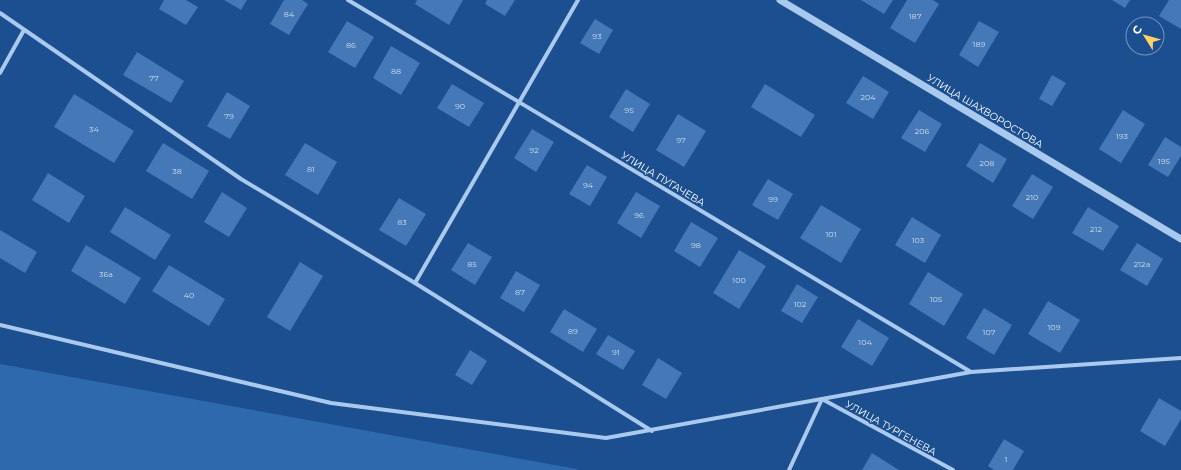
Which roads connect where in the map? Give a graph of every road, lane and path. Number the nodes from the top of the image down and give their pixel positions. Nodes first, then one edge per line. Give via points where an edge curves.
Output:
1 (348, 0) edge
2 (578, 0) edge
3 (780, 0) edge
4 (0, 13) edge
5 (24, 30) junction
6 (0, 73) edge
7 (520, 103) junction
8 (1181, 239) edge
9 (415, 283) junction
10 (0, 325) edge
11 (1181, 358) edge
12 (971, 372) junction
13 (822, 399) junction
14 (652, 431) junction
15 (789, 470) edge
16 (953, 470) edge

1 - 7 street, УЛИЦА ПУГАЧЕВА
2 - 7 street
3 - 8 street, УЛИЦА ШАХВОРОСТОВА
4 - 5 street
5 - 6 street
5 - 9 street via 242,179
7 - 9 street
7 - 12 street, УЛИЦА ПУГАЧЕВА
9 - 14 street
10 - 14 street via 331,403 606,438
11 - 12 street
12 - 13 street
13 - 14 street
13 - 15 street
13 - 16 street, УЛИЦА ТУРГЕНЕВА

